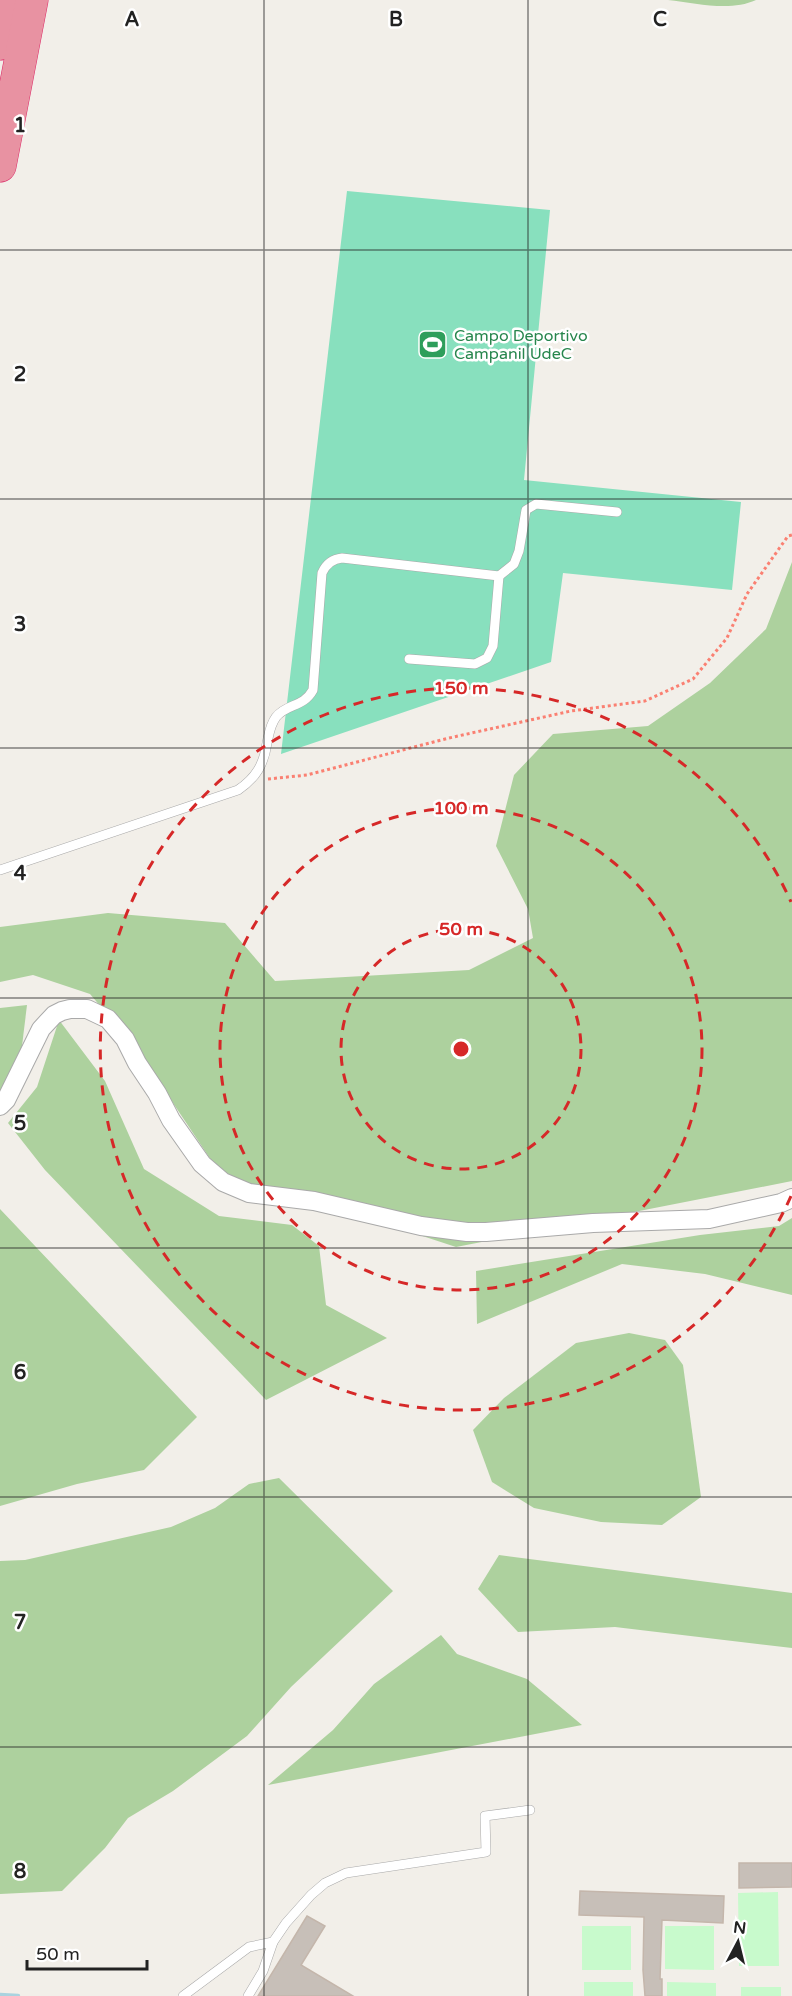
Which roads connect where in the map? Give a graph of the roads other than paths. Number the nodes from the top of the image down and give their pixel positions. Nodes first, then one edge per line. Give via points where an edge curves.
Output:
1 (8, 0) edge
2 (32, 0) edge
3 (0, 44) edge
4 (0, 166) edge
5 (617, 512) dead end
6 (499, 576) junction
7 (409, 659) dead end
8 (0, 870) edge
9 (0, 1106) edge
10 (792, 1198) edge
11 (530, 1810) dead end
12 (273, 1942) junction
13 (183, 1996) edge
14 (248, 1996) edge

1 - 3 highway
2 - 4 highway
5 - 6 lane via 536,504 526,510 514,564
6 - 7 lane via 493,646 487,658 475,664
6 - 8 lane via 342,558 330,562 322,573 313,690 308,700 277,715 262,764 251,781 238,789
9 - 10 street via 41,1029 62,1011 79,1008 102,1015 120,1032 171,1120 202,1164 224,1182 249,1193 314,1201 444,1230 486,1232 709,1219
11 - 12 lane via 485,1816 486,1852 346,1873 325,1883 310,1895
12 - 13 lane via 249,1947
12 - 14 lane via 263,1971

